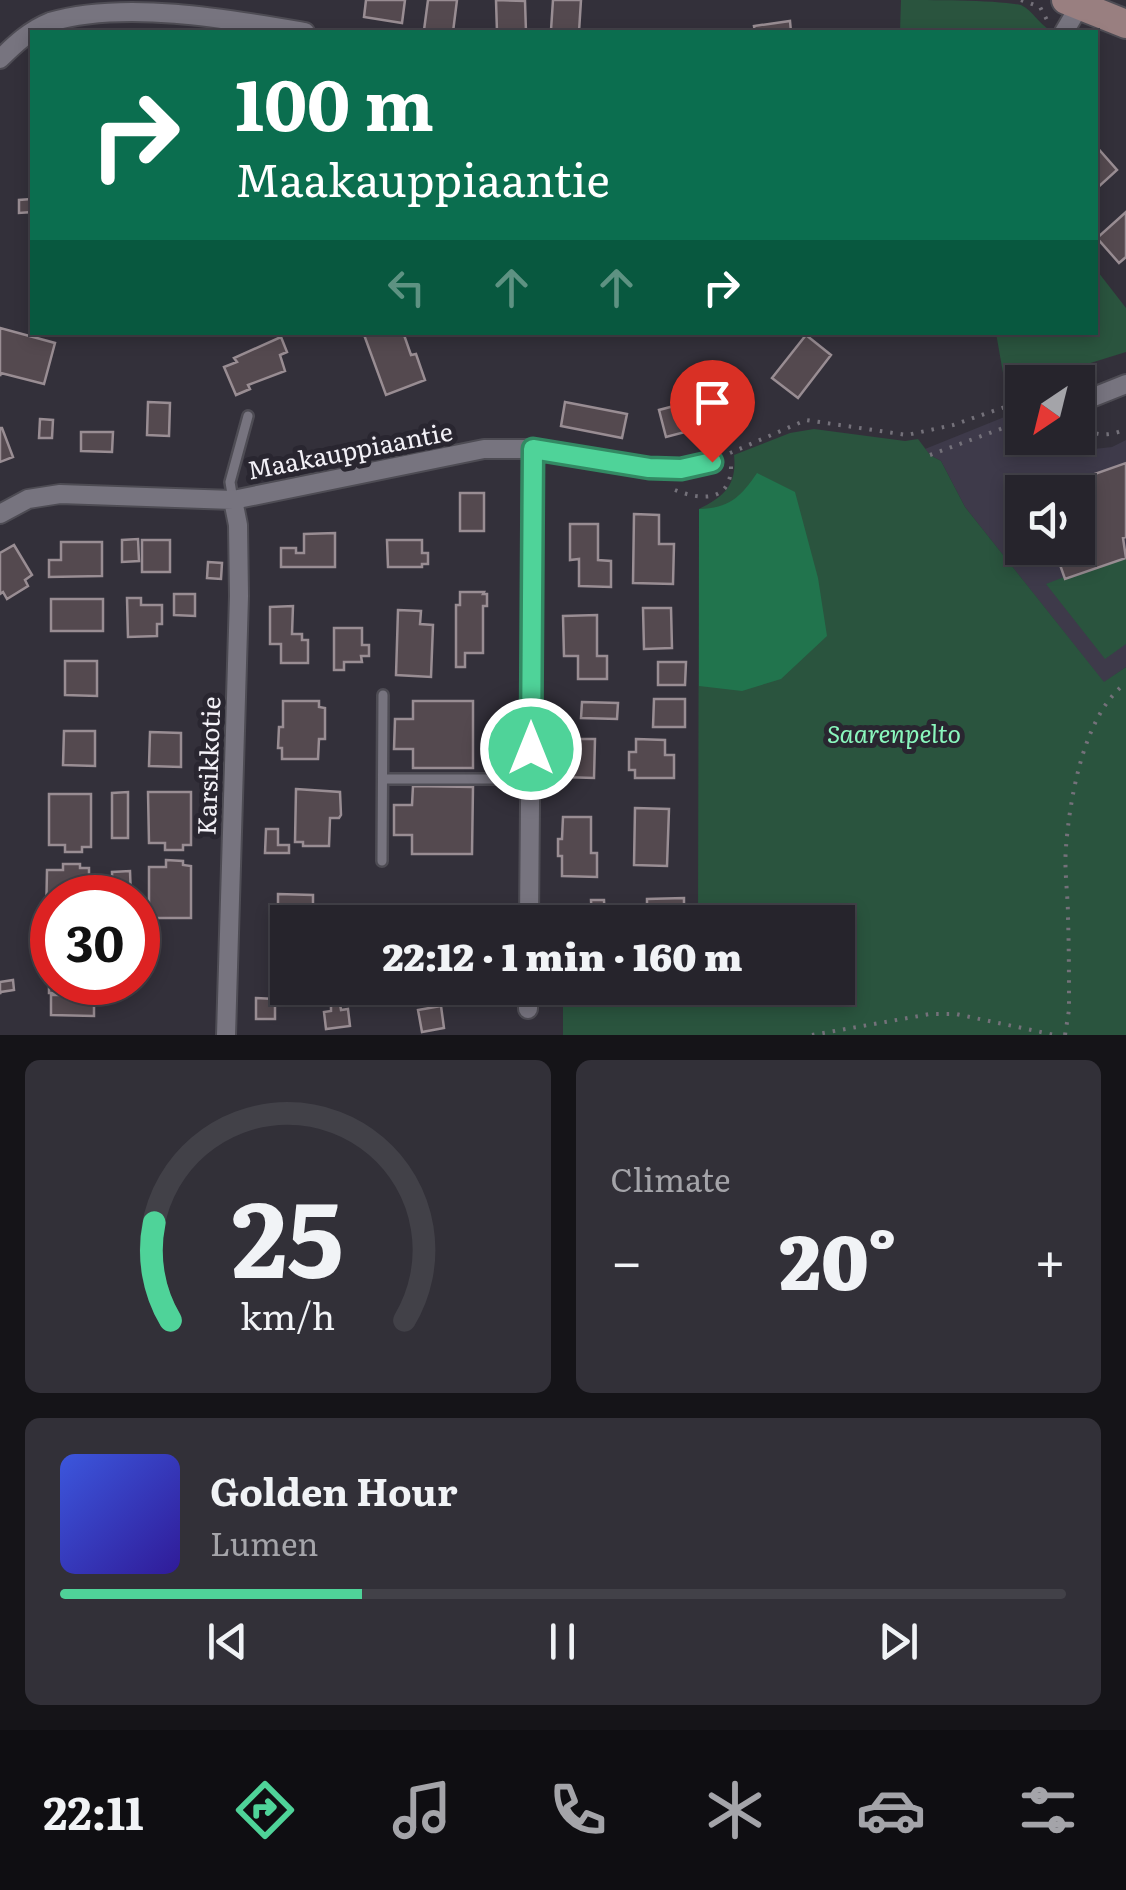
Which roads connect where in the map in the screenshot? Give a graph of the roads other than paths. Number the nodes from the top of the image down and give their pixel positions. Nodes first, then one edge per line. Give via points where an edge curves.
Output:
1 (1064, 9) edge
2 (1126, 24) edge
3 (33, 30) edge
4 (294, 30) edge
5 (30, 32) edge
6 (0, 59) edge
7 (1126, 384) edge
8 (1095, 396) edge
9 (248, 416) dead end
10 (533, 449) junction
11 (720, 458) road end
12 (234, 500) junction
13 (0, 514) edge
14 (384, 695) dead end
15 (382, 778) junction
16 (531, 779) junction
17 (382, 861) dead end
18 (529, 905) edge
19 (528, 1005) edge
20 (528, 1009) dead end
21 (226, 1035) edge

1 - 2 street
3 - 4 street via 71,16 143,10
5 - 6 street
7 - 8 street
9 - 12 lane via 230,482
10 - 11 street, Maakauppiaantie via 649,468 681,469
10 - 12 street, Maakauppiaantie via 484,449
10 - 16 street
12 - 13 street, Maakauppiaantie via 60,494 28,499
12 - 21 street, Karsikkotie via 239,596
14 - 15 lane
15 - 16 lane
15 - 17 lane
16 - 18 street
19 - 20 street

